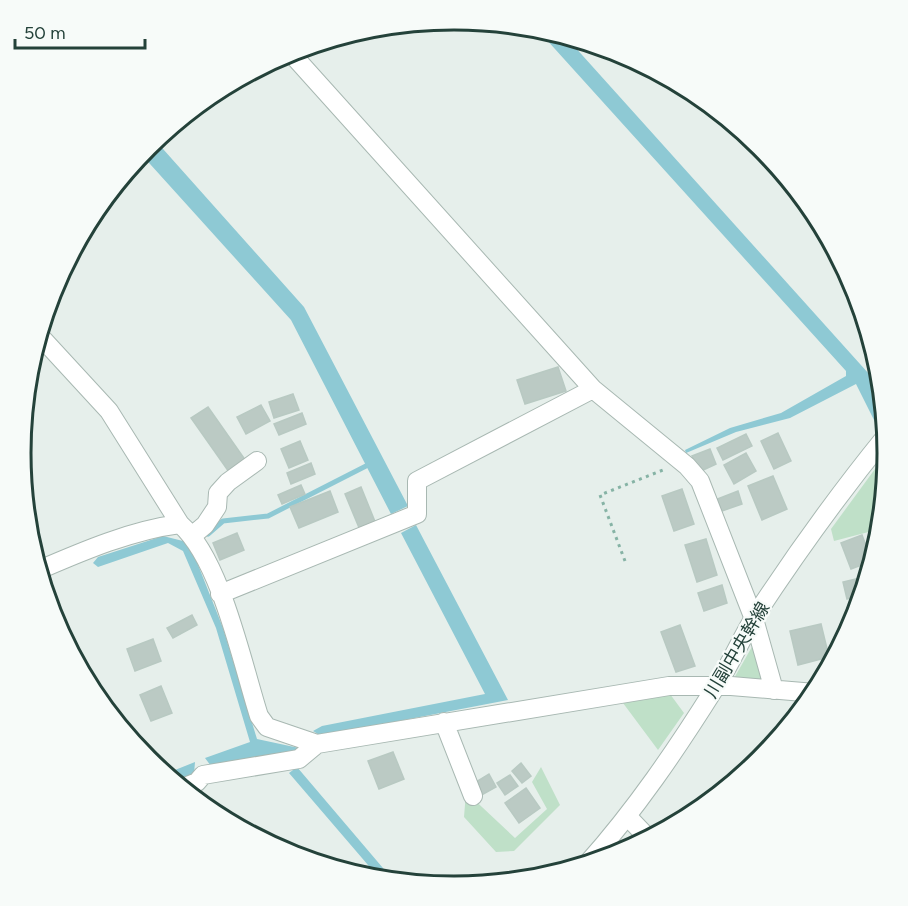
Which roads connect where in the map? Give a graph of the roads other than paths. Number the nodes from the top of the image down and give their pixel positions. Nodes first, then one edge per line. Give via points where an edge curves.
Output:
1 (297, 60) edge
2 (46, 342) edge
3 (592, 388) junction
4 (877, 447) edge
5 (257, 461) dead end
6 (186, 530) junction
7 (47, 567) edge
8 (220, 594) junction
9 (754, 619) junction
10 (717, 686) junction
11 (774, 690) junction
12 (803, 692) edge
13 (444, 722) junction
14 (317, 744) junction
15 (191, 784) edge
16 (472, 796) dead end
17 (628, 817) junction
18 (642, 832) edge
19 (598, 851) edge

1 - 3 street
2 - 6 street via 109,411
3 - 8 street via 417,481 417,514
3 - 9 street via 687,466 700,482
4 - 9 street, 川副中央幹線 via 824,512
5 - 6 street via 218,493 217,507 211,516
6 - 7 street via 160,526
6 - 8 street via 202,549
8 - 14 street via 259,716 267,727
9 - 10 street, 川副中央幹線
9 - 11 street
10 - 11 street
10 - 13 street via 669,686
10 - 17 street, 川副中央幹線
11 - 12 street
13 - 14 street
13 - 16 street
14 - 15 street via 299,759 203,775
17 - 18 street
17 - 19 street, 川副中央幹線

